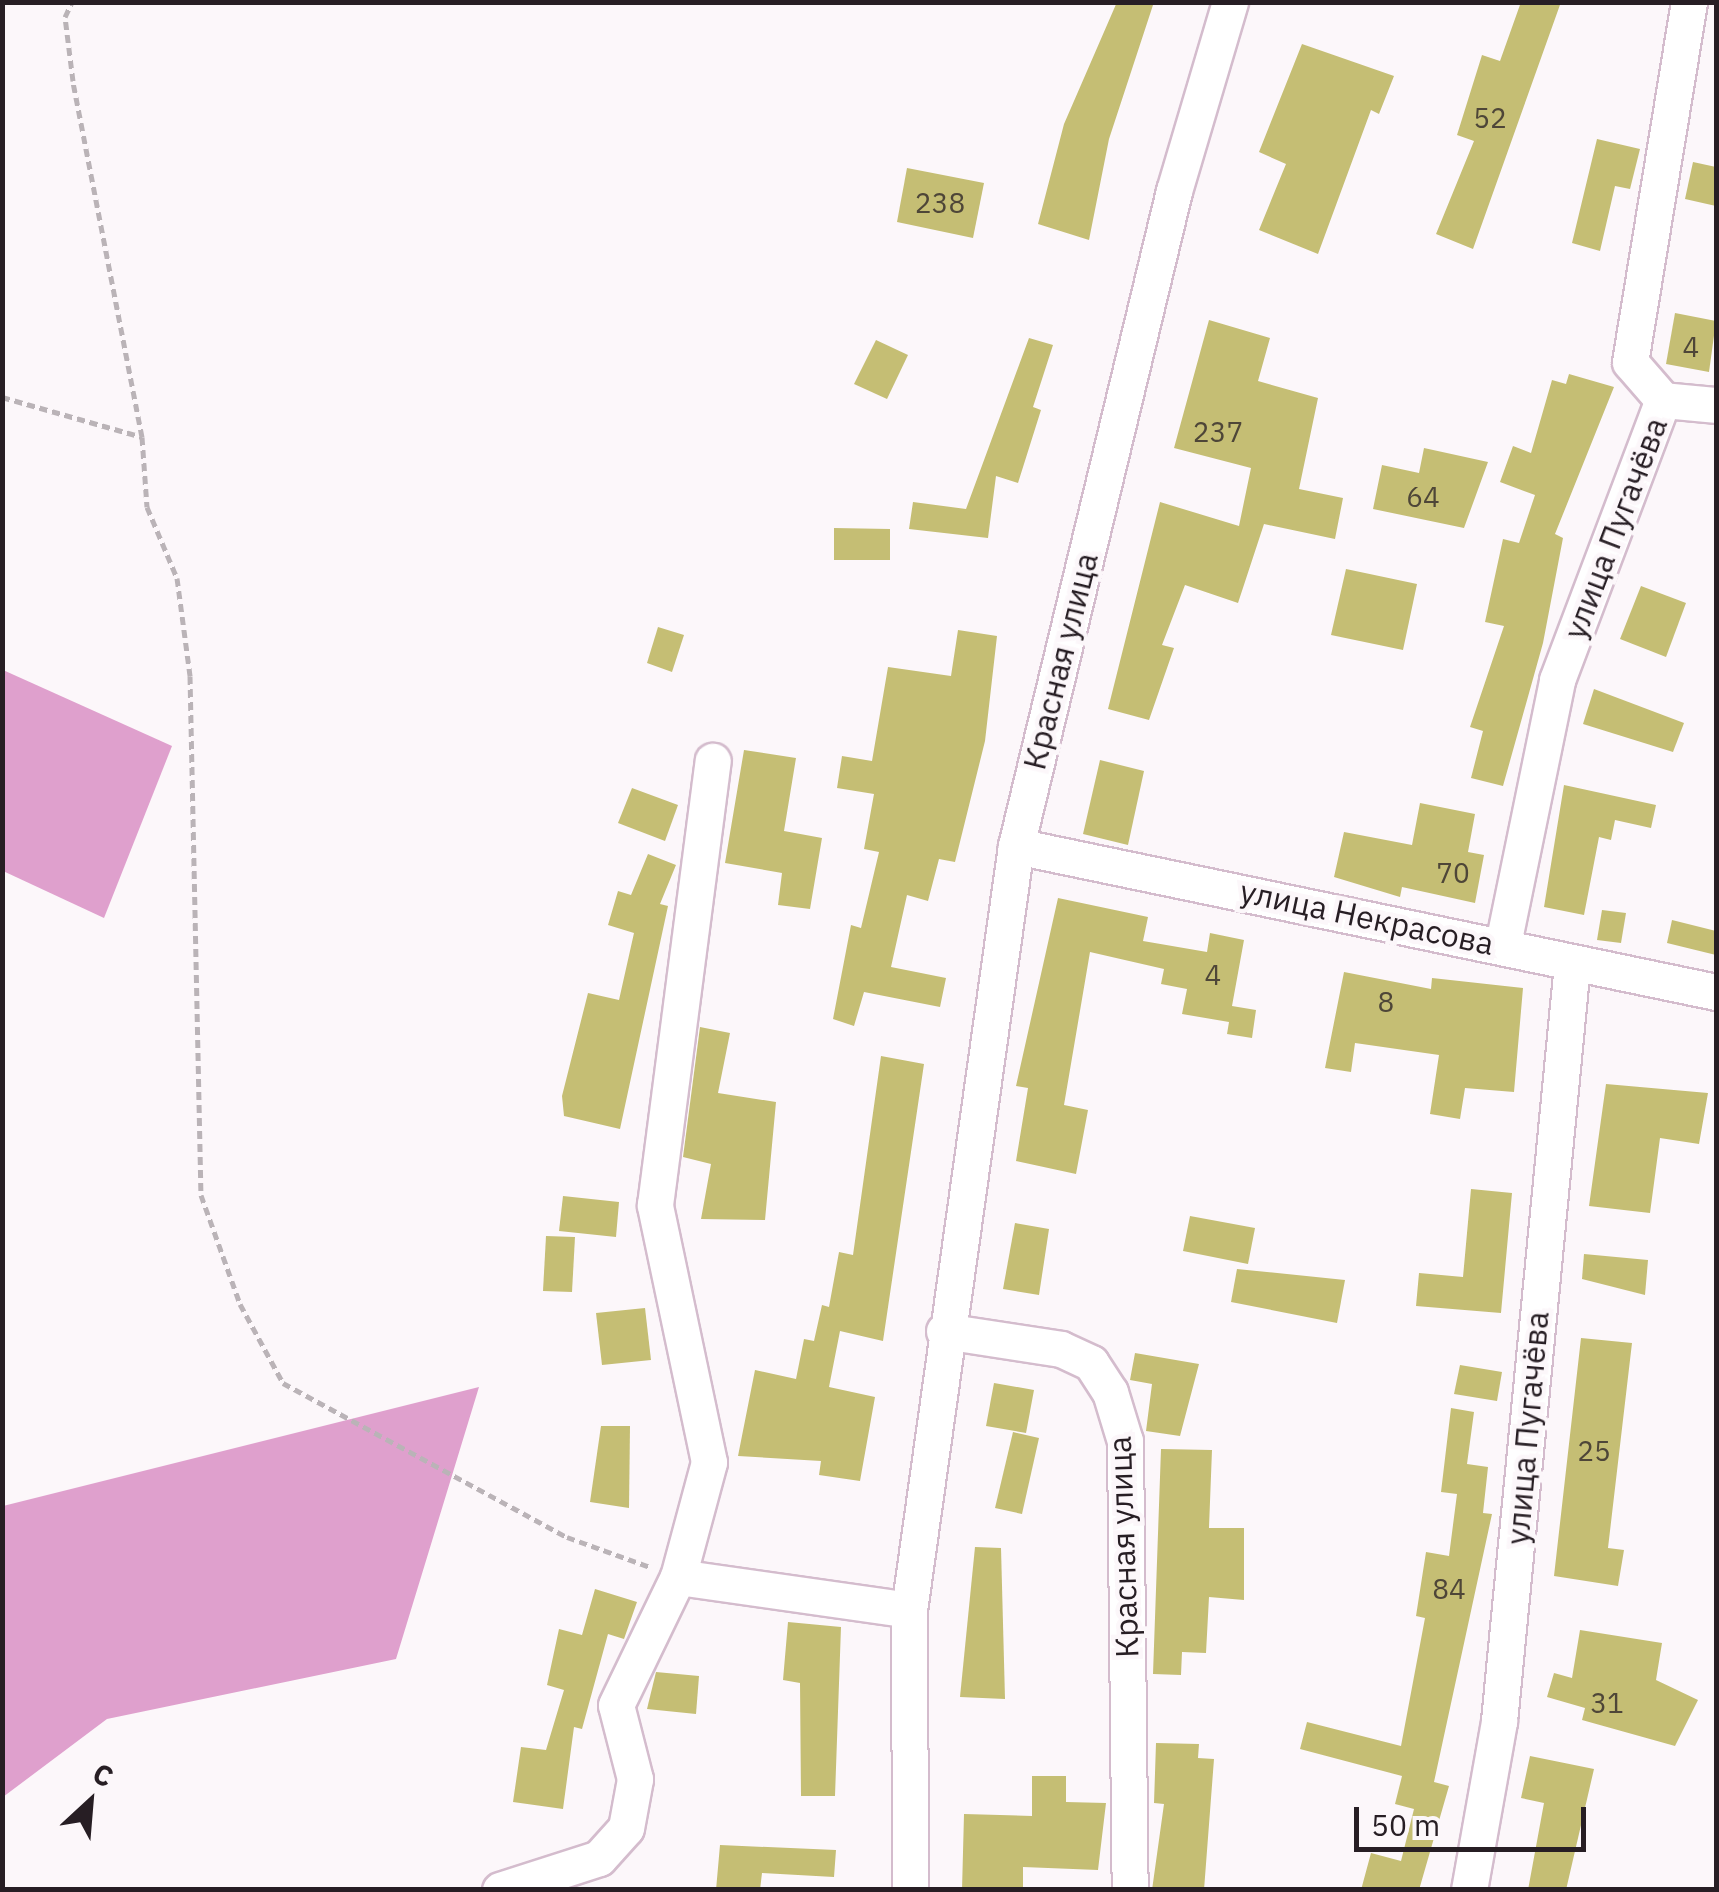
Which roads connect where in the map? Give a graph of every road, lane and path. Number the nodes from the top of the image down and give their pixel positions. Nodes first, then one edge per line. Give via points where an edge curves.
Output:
1 (72, 2) edge
2 (1230, 2) edge
3 (1689, 2) edge
4 (2, 397) edge
5 (1663, 400) junction
6 (1716, 405) edge
7 (142, 437) junction
8 (713, 762) dead end
9 (1016, 846) junction
10 (1503, 944) junction
11 (1572, 964) junction
12 (1716, 992) edge
13 (944, 1331) junction
14 (678, 1577) junction
15 (909, 1610) junction
16 (500, 1890) edge
17 (910, 1890) edge
18 (1130, 1890) edge
19 (1469, 1890) edge

1 - 7 path via 65,17 73,80
2 - 9 street, Красная улица via 1174,191
3 - 5 street, улица Пугачёва via 1630,362
4 - 7 path
5 - 6 street
5 - 10 street, улица Пугачёва via 1557,680
7 - 14 path via 147,507 177,578 190,676 201,1195 240,1304 283,1383 567,1537
8 - 14 street via 654,1205 709,1462
9 - 10 street, улица Некрасова
9 - 13 street, Красная улица
10 - 11 street, улица Некрасова
11 - 12 street, улица Некрасова
11 - 19 street, улица Пугачёва via 1500,1721
13 - 15 street, Красная улица
13 - 18 street, Красная улица via 1061,1349 1091,1363 1110,1392 1125,1441
14 - 15 street
14 - 16 street via 616,1706 635,1779 626,1828 599,1858
15 - 17 street, Красная улица

